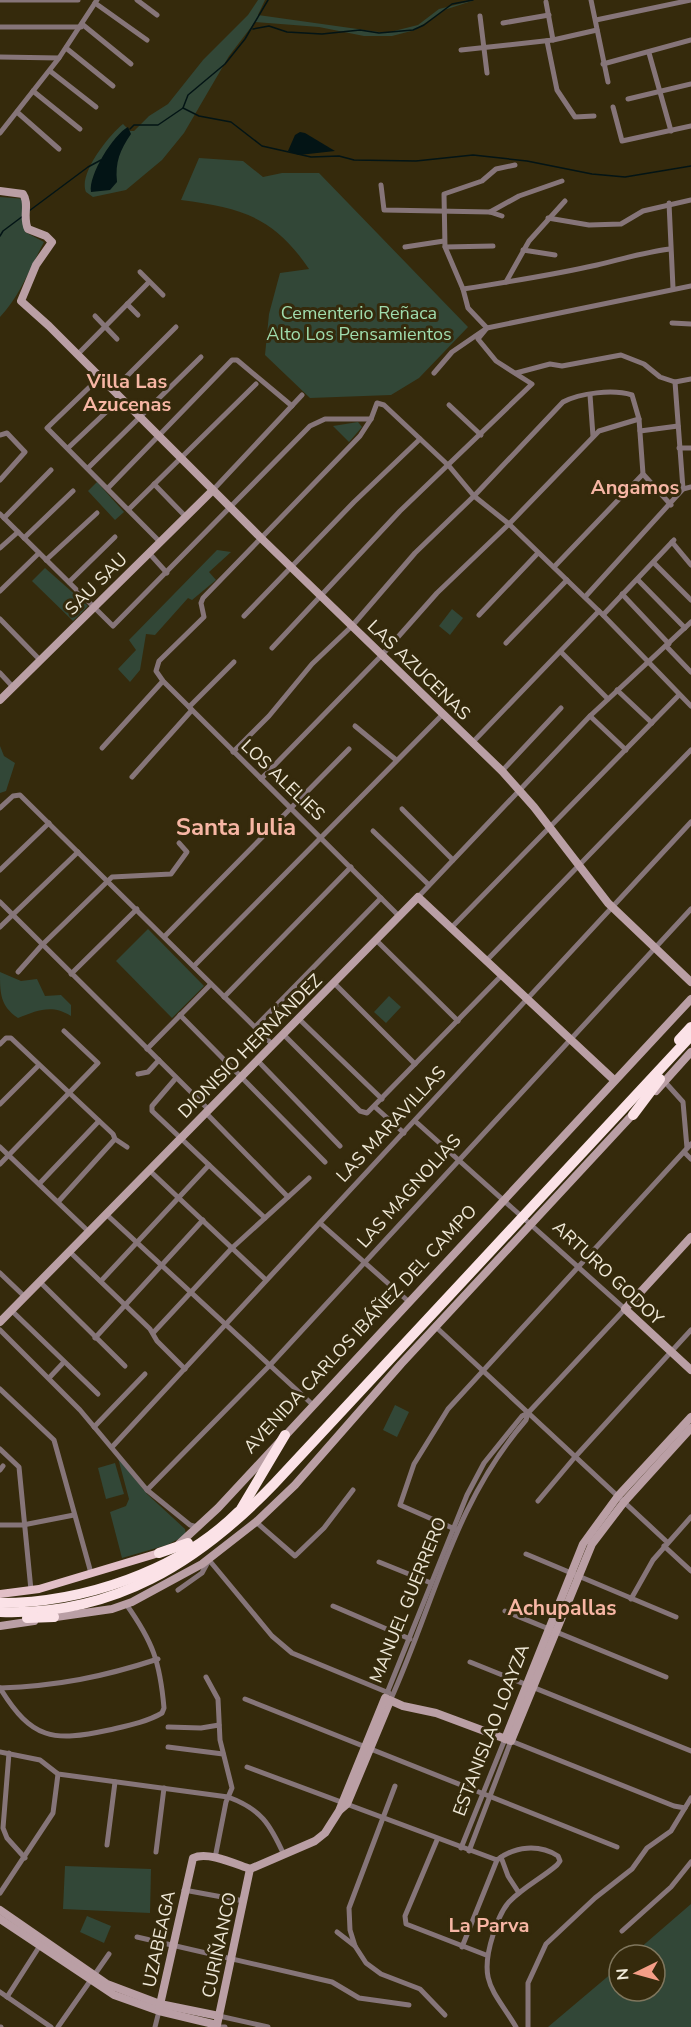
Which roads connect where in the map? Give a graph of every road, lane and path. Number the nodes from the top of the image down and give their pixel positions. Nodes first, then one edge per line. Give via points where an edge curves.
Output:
1 (0, 0) edge
2 (78, 0) edge
3 (136, 0) edge
4 (591, 0) edge
5 (691, 0) edge
6 (96, 2) edge
7 (546, 2) dead end
8 (157, 15) dead end
9 (549, 15) junction
10 (480, 16) dead end
11 (596, 20) junction
12 (503, 23) dead end
13 (82, 26) junction
14 (0, 27) edge
15 (597, 30) junction
16 (147, 40) dead end
17 (550, 40) junction
18 (691, 40) edge
19 (482, 47) junction
20 (66, 48) junction
21 (461, 50) dead end
22 (649, 53) junction
23 (0, 57) edge
24 (59, 58) junction
25 (131, 63) dead end
26 (603, 64) junction
27 (50, 71) junction
28 (487, 73) dead end
29 (608, 82) dead end
30 (691, 84) edge
31 (113, 86) dead end
32 (33, 91) junction
33 (659, 92) junction
34 (628, 99) dead end
35 (96, 107) dead end
36 (613, 108) dead end
37 (17, 112) junction
38 (594, 116) dead end
39 (691, 126) edge
40 (80, 129) dead end
41 (671, 131) junction
42 (0, 133) edge
43 (59, 149) dead end
44 (515, 165) dead end
45 (562, 181) dead end
46 (381, 185) dead end
47 (0, 191) edge
48 (691, 200) edge
49 (565, 201) dead end
50 (669, 203) junction
51 (444, 210) junction
52 (490, 212) junction
53 (502, 216) dead end
54 (548, 218) junction
55 (444, 244) junction
56 (492, 246) dead end
57 (405, 247) dead end
58 (670, 249) junction
59 (523, 250) junction
60 (555, 255) dead end
61 (140, 272) dead end
62 (149, 282) junction
63 (506, 282) junction
64 (691, 286) edge
65 (673, 288) junction
66 (463, 289) junction
67 (163, 296) dead end
68 (120, 301) dead end
69 (126, 305) junction
70 (138, 315) dead end
71 (95, 316) dead end
72 (672, 323) dead end
73 (691, 324) edge
74 (105, 327) junction
75 (176, 327) dead end
76 (488, 328) junction
77 (117, 339) dead end
78 (78, 354) junction
79 (201, 357) dead end
80 (434, 373) dead end
81 (516, 373) junction
82 (100, 377) junction
83 (691, 379) edge
84 (675, 382) junction
85 (256, 384) dead end
86 (113, 390) junction
87 (302, 394) dead end
88 (590, 395) junction
89 (121, 398) junction
90 (449, 405) dead end
91 (292, 406) junction
92 (141, 418) junction
93 (371, 419) junction
94 (639, 419) junction
95 (678, 426) junction
96 (640, 431) junction
97 (0, 435) edge
98 (481, 435) junction
99 (159, 436) junction
100 (593, 436) junction
101 (420, 439) junction
102 (68, 448) junction
103 (679, 448) junction
104 (691, 448) edge
105 (182, 459) junction
106 (449, 466) junction
107 (88, 468) junction
108 (51, 470) dead end
109 (643, 474) junction
110 (0, 480) edge
111 (154, 484) junction
112 (691, 487) edge
113 (108, 488) junction
114 (683, 489) junction
115 (213, 490) junction
116 (73, 492) dead end
117 (474, 496) junction
118 (671, 505) junction
119 (230, 507) junction
120 (129, 509) junction
121 (97, 513) dead end
122 (2, 516) edge
123 (186, 517) junction
124 (508, 524) junction
125 (18, 532) junction
126 (115, 537) dead end
127 (24, 538) junction
128 (262, 539) junction
129 (160, 542) junction
130 (0, 548) edge
131 (39, 553) junction
132 (149, 553) junction
133 (538, 553) junction
134 (46, 560) junction
135 (654, 563) junction
136 (691, 565) edge
137 (292, 567) junction
138 (554, 567) junction
139 (167, 573) junction
140 (567, 579) junction
141 (638, 580) junction
142 (69, 582) junction
143 (0, 591) edge
144 (622, 594) junction
145 (321, 596) junction
146 (585, 597) junction
147 (691, 600) edge
148 (94, 607) junction
149 (601, 613) junction
150 (478, 615) dead end
151 (244, 616) dead end
152 (0, 619) edge
153 (691, 622) edge
154 (352, 626) junction
155 (685, 628) junction
156 (506, 643) dead end
157 (667, 645) junction
158 (272, 648) dead end
159 (561, 652) junction
160 (382, 655) junction
161 (40, 660) junction
162 (648, 660) junction
163 (234, 662) dead end
164 (691, 672) edge
165 (0, 673) edge
166 (163, 681) junction
167 (13, 687) junction
168 (617, 690) junction
169 (679, 694) junction
170 (608, 699) junction
171 (0, 700) edge
172 (691, 706) edge
173 (561, 708) dead end
174 (190, 709) junction
175 (442, 715) junction
176 (590, 716) junction
177 (652, 723) junction
178 (355, 726) dead end
179 (472, 744) junction
180 (102, 748) dead end
181 (348, 749) dead end
182 (626, 750) junction
183 (691, 750) edge
184 (233, 752) junction
185 (395, 759) junction
186 (502, 771) junction
187 (132, 777) dead end
188 (261, 779) junction
189 (520, 790) junction
190 (0, 808) edge
191 (291, 808) junction
192 (402, 808) dead end
193 (691, 822) edge
194 (48, 823) junction
195 (549, 828) junction
196 (373, 831) dead end
197 (321, 838) junction
198 (179, 843) dead end
199 (78, 852) junction
200 (453, 860) junction
201 (351, 867) junction
202 (578, 867) junction
203 (0, 870) edge
204 (108, 880) junction
205 (429, 885) junction
206 (418, 897) junction
207 (381, 898) junction
208 (0, 902) edge
209 (612, 908) junction
210 (138, 909) junction
211 (691, 909) edge
212 (12, 915) junction
213 (399, 916) junction
214 (0, 927) edge
215 (452, 928) junction
216 (165, 936) junction
217 (376, 940) junction
218 (42, 945) junction
219 (655, 948) junction
220 (486, 961) junction
221 (194, 966) junction
222 (18, 972) dead end
223 (71, 974) junction
224 (502, 975) junction
225 (691, 982) edge
226 (334, 983) junction
227 (211, 984) junction
228 (224, 997) junction
229 (527, 998) junction
230 (691, 999) edge
231 (180, 1015) junction
232 (298, 1018) junction
233 (458, 1021) junction
234 (255, 1027) junction
235 (691, 1027) edge
236 (64, 1031) dead end
237 (283, 1034) junction
238 (691, 1037) edge
239 (570, 1039) junction
240 (0, 1044) edge
241 (272, 1044) junction
242 (147, 1049) junction
243 (691, 1052) edge
244 (159, 1060) junction
245 (257, 1060) junction
246 (415, 1064) junction
247 (39, 1065) junction
248 (138, 1074) dead end
249 (240, 1077) junction
250 (176, 1078) junction
251 (614, 1080) junction
252 (665, 1082) junction
253 (69, 1093) junction
254 (382, 1100) junction
255 (0, 1104) edge
256 (375, 1107) junction
257 (207, 1110) junction
258 (633, 1115) junction
259 (415, 1120) junction
260 (99, 1121) junction
261 (404, 1132) junction
262 (180, 1138) junction
263 (115, 1139) junction
264 (127, 1146) dead end
265 (340, 1146) dead end
266 (0, 1147) edge
267 (687, 1148) edge
268 (8, 1155) junction
269 (458, 1160) junction
270 (691, 1160) edge
271 (325, 1162) dead end
272 (0, 1164) edge
273 (209, 1165) junction
274 (148, 1170) junction
275 (309, 1178) dead end
276 (39, 1184) junction
277 (177, 1197) junction
278 (288, 1197) junction
279 (504, 1199) junction
280 (58, 1202) junction
281 (106, 1214) junction
282 (265, 1218) junction
283 (203, 1220) junction
284 (320, 1223) junction
285 (533, 1224) junction
286 (89, 1232) junction
287 (691, 1237) edge
288 (136, 1242) junction
289 (232, 1248) junction
290 (70, 1252) junction
291 (364, 1262) junction
292 (161, 1265) junction
293 (579, 1265) junction
294 (0, 1273) edge
295 (266, 1280) junction
296 (100, 1281) junction
297 (40, 1282) junction
298 (191, 1292) junction
299 (25, 1297) junction
300 (408, 1301) junction
301 (125, 1305) junction
302 (625, 1309) junction
303 (11, 1310) junction
304 (0, 1322) edge
305 (226, 1324) junction
306 (436, 1328) junction
307 (0, 1330) edge
308 (691, 1330) edge
309 (153, 1334) junction
310 (95, 1338) junction
311 (671, 1352) junction
312 (64, 1362) junction
313 (270, 1365) junction
314 (125, 1366) dead end
315 (185, 1369) junction
316 (482, 1370) junction
317 (691, 1370) edge
318 (145, 1374) dead end
319 (49, 1378) junction
320 (0, 1389) edge
321 (98, 1394) dead end
322 (313, 1405) junction
323 (528, 1413) junction
324 (691, 1417) edge
325 (94, 1427) junction
326 (691, 1428) edge
327 (285, 1435) junction
328 (112, 1446) junction
329 (0, 1449) edge
330 (574, 1457) junction
331 (147, 1490) junction
332 (353, 1490) dead end
333 (621, 1499) junction
334 (538, 1501) dead end
335 (241, 1509) junction
336 (74, 1515) junction
337 (691, 1517) edge
338 (256, 1522) junction
339 (23, 1525) junction
340 (190, 1525) junction
341 (0, 1526) edge
342 (220, 1526) junction
343 (199, 1527) junction
344 (455, 1529) junction
345 (191, 1535) junction
346 (665, 1544) junction
347 (159, 1553) junction
348 (525, 1554) dead end
349 (209, 1560) junction
350 (379, 1562) dead end
351 (691, 1571) edge
352 (91, 1573) junction
353 (572, 1575) junction
354 (433, 1584) junction
355 (31, 1590) junction
356 (178, 1590) dead end
357 (0, 1594) edge
358 (631, 1599) junction
359 (0, 1603) edge
360 (126, 1604) junction
361 (333, 1606) dead end
362 (505, 1611) dead end
363 (0, 1614) edge
364 (54, 1617) junction
365 (676, 1617) dead end
366 (0, 1626) edge
367 (551, 1630) junction
368 (412, 1640) junction
369 (158, 1659) junction
370 (470, 1662) dead end
371 (206, 1677) dead end
372 (666, 1677) dead end
373 (529, 1685) junction
374 (0, 1688) edge
375 (389, 1697) junction
376 (245, 1699) dead end
377 (219, 1725) junction
378 (168, 1728) dead end
379 (508, 1740) junction
380 (168, 1747) dead end
381 (368, 1749) junction
382 (691, 1751) edge
383 (0, 1752) edge
384 (9, 1754) junction
385 (222, 1754) junction
386 (247, 1767) dead end
387 (58, 1774) junction
388 (115, 1782) junction
389 (395, 1786) dead end
390 (164, 1788) junction
391 (483, 1793) junction
392 (490, 1796) junction
393 (228, 1797) junction
394 (691, 1798) edge
395 (344, 1803) junction
396 (685, 1808) junction
397 (382, 1818) junction
398 (437, 1840) junction
399 (107, 1845) dead end
400 (617, 1847) dead end
401 (461, 1848) junction
402 (469, 1851) junction
403 (156, 1852) dead end
404 (284, 1855) junction
405 (25, 1858) junction
406 (215, 1858) junction
407 (499, 1859) junction
408 (691, 1862) edge
409 (250, 1869) junction
410 (184, 1890) junction
411 (0, 1893) edge
412 (519, 1893) junction
413 (244, 1902) junction
414 (0, 1911) edge
415 (0, 1919) edge
416 (622, 1931) dead end
417 (337, 1932) dead end
418 (137, 1937) dead end
419 (42, 1943) junction
420 (173, 1946) junction
421 (355, 1946) junction
422 (462, 1947) junction
423 (109, 1954) dead end
424 (486, 1955) junction
425 (232, 1958) junction
426 (90, 1978) junction
427 (0, 1992) edge
428 (6, 1996) junction
429 (409, 2005) dead end
430 (159, 2008) junction
431 (446, 2015) dead end
432 (219, 2016) junction
433 (220, 2026) edge
434 (51, 2027) edge
435 (58, 2027) edge
436 (155, 2027) edge
437 (268, 2027) edge
438 (516, 2027) edge
439 (528, 2027) edge

1 - 2 street
3 - 8 street
4 - 11 street
5 - 11 street
6 - 13 street
6 - 16 street
7 - 9 street
9 - 12 street
9 - 17 street
10 - 19 street
11 - 15 street
13 - 14 street
13 - 20 street
13 - 25 street
15 - 17 street
15 - 26 street
17 - 19 street
17 - 38 street via 557,90 575,117
18 - 22 street
19 - 21 street
19 - 28 street
20 - 24 street
20 - 31 street
22 - 26 street
22 - 33 street
23 - 24 street
24 - 27 street
26 - 29 street
27 - 32 street
27 - 35 street
30 - 33 street
32 - 37 street
32 - 40 street
33 - 34 street
33 - 41 street
36 - 41 street via 622,141
37 - 42 street
37 - 43 street
39 - 41 street
44 - 51 street via 496,169 482,181 444,194
45 - 52 street via 519,196
46 - 51 street via 384,210
47 - 78 street, LAS AZUCENAS via 22,194 28,229 52,242 29,278 21,302
48 - 50 street
49 - 54 street
50 - 54 street via 643,211 621,224 589,225
50 - 58 street
51 - 52 street
51 - 55 street
52 - 53 street
54 - 59 street
55 - 56 street
55 - 57 street
55 - 66 street
58 - 63 street
58 - 65 street
59 - 60 street
59 - 63 street
61 - 62 street
62 - 67 street
62 - 69 street
63 - 66 street
64 - 65 street
65 - 76 street
66 - 76 street via 468,308
68 - 69 street
69 - 70 street
69 - 74 street
71 - 74 street
72 - 73 street
74 - 77 street
74 - 78 street
75 - 86 street
76 - 80 street via 452,352
76 - 81 street via 478,339 496,361
78 - 82 street, LAS AZUCENAS
79 - 92 street
81 - 84 street via 550,364 570,365 621,355
81 - 98 street via 532,384
82 - 86 street, LAS AZUCENAS
82 - 102 street via 45,426
83 - 84 street
84 - 95 street
85 - 105 street
86 - 89 street, LAS AZUCENAS
87 - 91 street
88 - 94 street via 632,395
88 - 100 street
88 - 117 street via 563,402
89 - 92 street, LAS AZUCENAS
89 - 102 street
90 - 98 street
91 - 99 street via 264,380 232,360
91 - 115 street
92 - 99 street, LAS AZUCENAS
92 - 107 street
93 - 101 street via 377,403 384,405
93 - 119 street via 316,422
93 - 128 street via 360,436
94 - 96 street
94 - 100 street via 604,428
95 - 96 street
95 - 103 street
96 - 109 street
97 - 110 street via 7,433 25,452
98 - 106 street
99 - 105 street, LAS AZUCENAS
99 - 113 street
100 - 124 street
101 - 106 street
101 - 137 street
102 - 107 street
103 - 104 street
103 - 114 street
105 - 111 street
105 - 115 street, LAS AZUCENAS
106 - 117 street
106 - 145 street via 400,511
107 - 113 street
108 - 122 street
109 - 118 street
109 - 138 street
111 - 120 street
111 - 123 street
112 - 114 street
113 - 120 street
114 - 118 street
115 - 119 street, LAS AZUCENAS
115 - 123 street, SAU SAU
116 - 127 street
117 - 124 street
117 - 154 street via 415,553
118 - 146 street
119 - 128 street, LAS AZUCENAS
119 - 139 street
120 - 129 street
121 - 134 street
122 - 125 street
123 - 129 street, SAU SAU
124 - 133 street
124 - 160 street via 437,593
125 - 127 street
125 - 130 street
126 - 142 street
127 - 131 street
128 - 137 street, LAS AZUCENAS
128 - 166 street via 202,598 201,621 159,661 156,671
129 - 132 street, SAU SAU
131 - 134 street
131 - 143 street
132 - 139 street
132 - 148 street, SAU SAU
133 - 138 street
133 - 150 street
134 - 142 street
135 - 136 street via 673,541
135 - 141 street
135 - 147 street
137 - 145 street, LAS AZUCENAS
137 - 151 street
138 - 140 street
139 - 148 street via 113,626
140 - 146 street
140 - 156 street
141 - 144 street
141 - 155 street
142 - 148 street
144 - 149 street
144 - 157 street
145 - 154 street, LAS AZUCENAS
145 - 158 street
146 - 149 street
148 - 161 street, SAU SAU
149 - 159 street
149 - 162 street
152 - 161 street
153 - 155 street, DIONISIO HERNÁNDEZ
154 - 160 street, LAS AZUCENAS
154 - 184 street
155 - 157 street, DIONISIO HERNÁNDEZ
157 - 162 street, DIONISIO HERNÁNDEZ
157 - 164 street
159 - 170 street
159 - 179 street
160 - 175 street, LAS AZUCENAS
160 - 188 street
161 - 167 street, SAU SAU
162 - 168 street, DIONISIO HERNÁNDEZ
162 - 169 street
163 - 174 street
165 - 167 street
166 - 174 street, LOS ALELIES
166 - 180 street
167 - 171 street, SAU SAU
168 - 170 street, DIONISIO HERNÁNDEZ
168 - 177 street
169 - 172 street
169 - 177 street
170 - 176 street, DIONISIO HERNÁNDEZ
173 - 186 street
174 - 184 street, LOS ALELIES
174 - 187 street
175 - 179 street, LAS AZUCENAS
175 - 185 street
176 - 182 street
176 - 189 street, DIONISIO HERNÁNDEZ
177 - 182 street
178 - 185 street
179 - 186 street, LAS AZUCENAS
181 - 191 street
182 - 195 street
183 - 202 street
184 - 188 street, LOS ALELIES
185 - 197 street
186 - 189 street, LAS AZUCENAS
188 - 191 street, LOS ALELIES
189 - 195 street, LAS AZUCENAS
189 - 200 street, DIONISIO HERNÁNDEZ
190 - 194 street via 16,794
191 - 197 street, LOS ALELIES
191 - 216 street
192 - 200 street
193 - 209 street, LAS MARAVILLAS
194 - 199 street
194 - 203 street
195 - 202 street, LAS AZUCENAS
195 - 215 street
196 - 205 street
197 - 201 street, LOS ALELIES
197 - 221 street
198 - 204 street via 187,852 171,874 118,875
199 - 204 street
199 - 212 street
200 - 205 street, DIONISIO HERNÁNDEZ
201 - 207 street, LOS ALELIES
201 - 228 street
202 - 209 street, LAS AZUCENAS
202 - 220 street
204 - 210 street
204 - 218 street
205 - 206 street, DIONISIO HERNÁNDEZ
206 - 213 street, DIONISIO HERNÁNDEZ
206 - 215 street
207 - 213 street, LOS ALELIES
207 - 234 street
208 - 212 street
209 - 219 street, LAS AZUCENAS
209 - 229 street, LAS MARAVILLAS
210 - 216 street
210 - 223 street
211 - 219 street, LAS MAGNOLIAS
212 - 214 street
212 - 218 street
213 - 217 street, DIONISIO HERNÁNDEZ
215 - 220 street
216 - 221 street
217 - 226 street, DIONISIO HERNÁNDEZ
217 - 233 street
218 - 222 street
218 - 223 street
219 - 225 street, LAS AZUCENAS
219 - 239 street, LAS MAGNOLIAS
220 - 224 street
221 - 227 street
223 - 242 street
224 - 229 street
224 - 233 street
226 - 232 street, DIONISIO HERNÁNDEZ
226 - 246 street
227 - 228 street
227 - 231 street
228 - 234 street
229 - 239 street
229 - 259 street, LAS MARAVILLAS
230 - 251 street, AVENIDA CARLOS IBÁÑEZ DEL CAMPO
231 - 242 street
231 - 249 street
232 - 237 street, DIONISIO HERNÁNDEZ
232 - 254 street
233 - 246 street
234 - 241 street
235 - 335 highway, AVENIDA CARLOS IBÁÑEZ DEL CAMPO
236 - 253 street via 98,1063
237 - 241 street, DIONISIO HERNÁNDEZ
237 - 256 street via 365,1113
238 - 258 highway
238 - 363 highway via 226,1532 178,1566 123,1592 63,1607
239 - 251 street
239 - 269 street, LAS MAGNOLIAS
240 - 247 street via 9,1036
241 - 245 street, DIONISIO HERNÁNDEZ
242 - 244 street
243 - 252 street
244 - 248 street via 148,1072
244 - 250 street
245 - 249 street, DIONISIO HERNÁNDEZ
245 - 265 street
246 - 254 street
247 - 253 street
247 - 255 street
249 - 257 street, DIONISIO HERNÁNDEZ
249 - 271 street
250 - 257 street
250 - 262 street via 152,1106 153,1113
251 - 279 street, AVENIDA CARLOS IBÁÑEZ DEL CAMPO
252 - 258 street
252 - 267 street via 683,1102
253 - 260 street
253 - 268 street
254 - 256 street
256 - 261 street
257 - 262 street, DIONISIO HERNÁNDEZ
257 - 278 street
258 - 285 street
259 - 261 street, LAS MARAVILLAS
259 - 269 street, ARTURO GODOY
260 - 263 street
260 - 276 street
261 - 284 street, LAS MARAVILLAS
262 - 273 street
262 - 274 street, DIONISIO HERNÁNDEZ
263 - 264 street
263 - 280 street
266 - 268 street
267 - 270 street
267 - 293 street
268 - 272 street
268 - 276 street
269 - 279 street, ARTURO GODOY
269 - 291 street, LAS MAGNOLIAS
273 - 277 street
273 - 282 street
274 - 277 street
274 - 281 street, DIONISIO HERNÁNDEZ
275 - 278 street
276 - 280 street
277 - 283 street
277 - 288 street
278 - 282 street
279 - 285 street, ARTURO GODOY
279 - 300 street, AVENIDA CARLOS IBÁÑEZ DEL CAMPO
280 - 286 street
281 - 286 street, DIONISIO HERNÁNDEZ
281 - 288 street
282 - 289 street
283 - 289 street
283 - 292 street
284 - 291 street
284 - 295 street, LAS MARAVILLAS
285 - 293 street, ARTURO GODOY
285 - 306 street
286 - 290 street, DIONISIO HERNÁNDEZ
287 - 302 street, MANUEL GUERRERO
288 - 292 street
288 - 296 street
289 - 295 street
289 - 298 street
290 - 296 street
290 - 297 street, DIONISIO HERNÁNDEZ
291 - 300 street
291 - 313 street, LAS MAGNOLIAS
292 - 298 street
292 - 301 street
293 - 302 street, ARTURO GODOY
293 - 316 street
294 - 299 street
295 - 305 street, LAS MARAVILLAS
296 - 301 street
297 - 299 street, DIONISIO HERNÁNDEZ
297 - 310 street
298 - 305 street
298 - 309 street
299 - 303 street, DIONISIO HERNÁNDEZ
300 - 322 street, AVENIDA CARLOS IBÁÑEZ DEL CAMPO
301 - 309 street
301 - 310 street
302 - 311 street, ARTURO GODOY
302 - 323 street, MANUEL GUERRERO
303 - 304 street, DIONISIO HERNÁNDEZ
303 - 312 street
305 - 313 street
305 - 315 street, LAS MARAVILLAS
306 - 316 street
306 - 338 street via 295,1485
307 - 319 street
308 - 311 street
309 - 315 street
310 - 314 street
311 - 317 street, ARTURO GODOY
311 - 330 street
312 - 319 street
312 - 321 street
313 - 322 street
313 - 331 street, LAS MAGNOLIAS
315 - 328 street, LAS MARAVILLAS
316 - 323 street
316 - 344 street via 430,1437 414,1464 400,1505
318 - 325 street
319 - 325 street
320 - 336 street via 54,1440
322 - 327 street, AVENIDA CARLOS IBÁÑEZ DEL CAMPO
323 - 330 street
323 - 344 street, MANUEL GUERRERO via 498,1454
324 - 333 street, ESTANISLAO LOAYZA
325 - 328 street
326 - 333 street, ESTANISLAO LOAYZA
327 - 335 highway
327 - 343 street, AVENIDA CARLOS IBÁÑEZ DEL CAMPO
328 - 331 street
329 - 339 street via 19,1467
330 - 333 street
330 - 334 street
331 - 340 street
332 - 338 street via 296,1556
333 - 346 street
333 - 353 street, ESTANISLAO LOAYZA
335 - 342 highway, AVENIDA CARLOS IBÁÑEZ DEL CAMPO
336 - 339 street
336 - 352 street
337 - 346 street
338 - 349 street
339 - 341 street
339 - 355 street
340 - 343 street
340 - 345 street
342 - 347 highway
342 - 359 highway, AVENIDA CARLOS IBÁÑEZ DEL CAMPO via 173,1558 126,1580 65,1597
343 - 345 street, AVENIDA CARLOS IBÁÑEZ DEL CAMPO
344 - 354 street, MANUEL GUERRERO
345 - 347 street, AVENIDA CARLOS IBÁÑEZ DEL CAMPO
346 - 351 street
346 - 358 street
347 - 352 main road, AVENIDA CARLOS IBÁÑEZ DEL CAMPO
348 - 353 street
349 - 356 street via 202,1573
349 - 360 street
349 - 375 street via 272,1636 292,1653
350 - 354 street
352 - 355 main road, AVENIDA CARLOS IBÁÑEZ DEL CAMPO
353 - 358 street
353 - 367 street, ESTANISLAO LOAYZA
354 - 368 street, MANUEL GUERRERO
355 - 357 main road, AVENIDA CARLOS IBÁÑEZ DEL CAMPO
358 - 365 street
360 - 364 street
360 - 369 street
361 - 368 street
362 - 367 street
363 - 364 highway
364 - 366 street
367 - 372 street
367 - 373 street, ESTANISLAO LOAYZA
368 - 375 street, MANUEL GUERRERO
369 - 374 street via 87,1680
369 - 374 street via 162,1713 115,1728 62,1738 27,1722
370 - 373 street
371 - 377 street via 218,1699
373 - 379 street, ESTANISLAO LOAYZA
373 - 382 street
375 - 379 street
375 - 381 street, MANUEL GUERRERO
376 - 381 street
377 - 378 street
377 - 385 street
379 - 391 street, ESTANISLAO LOAYZA
379 - 392 street, ESTANISLAO LOAYZA
379 - 396 street
380 - 385 street
381 - 391 street
381 - 395 street, MANUEL GUERRERO
383 - 384 street
384 - 387 street via 39,1760
384 - 405 street via 3,1828
385 - 393 street via 231,1782
386 - 395 street
387 - 388 street
387 - 405 street via 53,1813
388 - 390 street
388 - 399 street
389 - 397 street
390 - 393 street
390 - 403 street
391 - 392 street
391 - 401 street, ESTANISLAO LOAYZA
392 - 400 street
392 - 402 street, ESTANISLAO LOAYZA
393 - 404 street via 248,1805 264,1818
393 - 406 street
394 - 396 street
395 - 397 street
395 - 404 street, MANUEL GUERRERO via 325,1833
396 - 439 street via 671,1831 647,1848 632,1869 546,1944 528,1983
397 - 398 street
397 - 421 street via 349,1908
398 - 401 street
398 - 422 street via 405,1916 406,1924
401 - 402 street
402 - 407 street
404 - 409 street, MANUEL GUERRERO
405 - 411 street
406 - 409 street
406 - 410 street, UZABEAGA via 193,1858
407 - 412 street
407 - 412 street via 513,1851 532,1848 558,1856 557,1865
407 - 422 street
408 - 416 street via 671,1887
409 - 413 street, CURIÑANCO
410 - 413 street
410 - 420 street, UZABEAGA
412 - 424 street via 503,1910
413 - 425 street, CURIÑANCO
414 - 419 street
415 - 419 street
417 - 421 street
418 - 420 street
419 - 426 street
419 - 428 street
420 - 425 street
420 - 430 street, UZABEAGA
421 - 431 street via 374,1969 420,1989
422 - 424 street
423 - 426 street
424 - 438 street via 489,1984
425 - 429 street via 332,1982 359,1998
425 - 432 street, CURIÑANCO
426 - 430 street via 122,1999
426 - 435 street
427 - 428 street
428 - 434 street
430 - 432 street
430 - 433 street
430 - 436 street, UZABEAGA
432 - 433 street, CURIÑANCO
432 - 437 street

